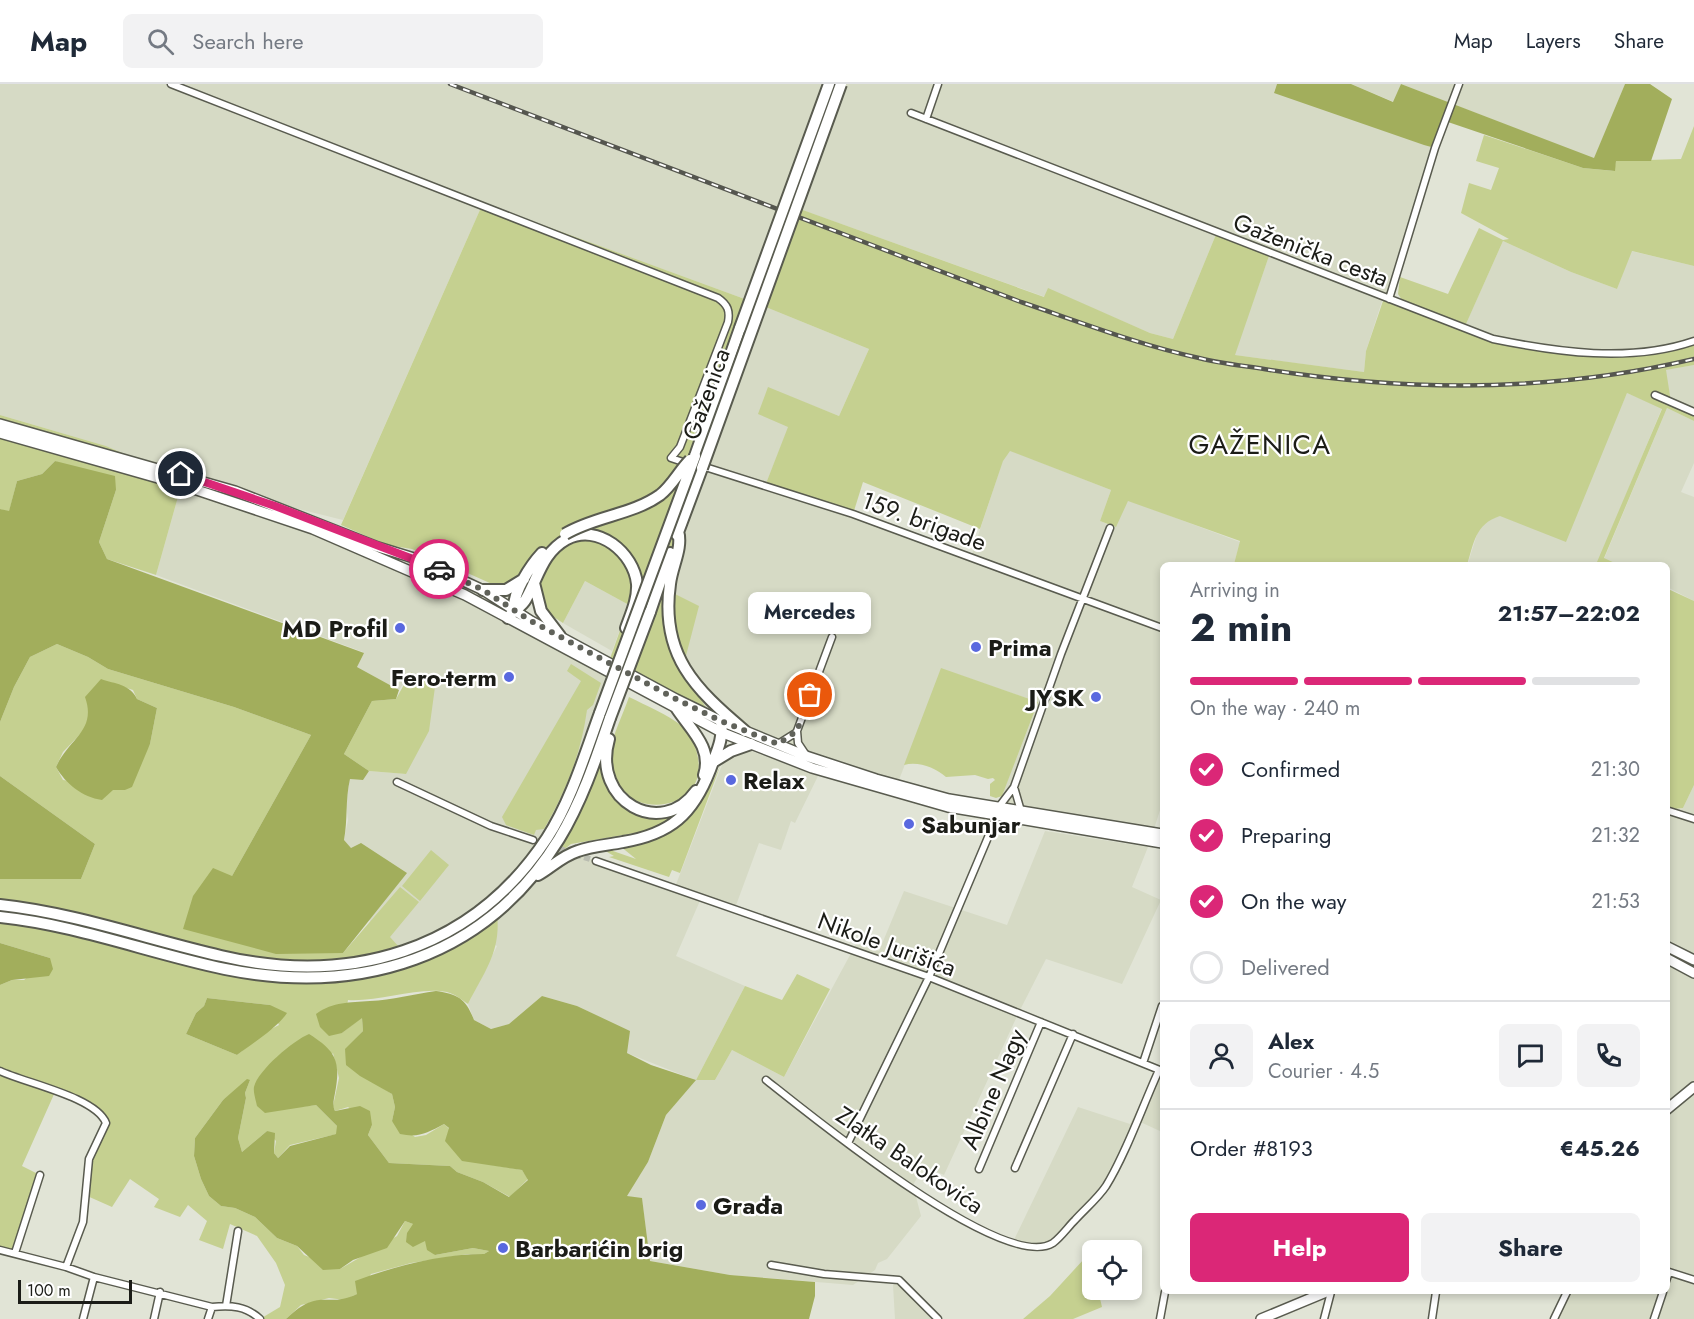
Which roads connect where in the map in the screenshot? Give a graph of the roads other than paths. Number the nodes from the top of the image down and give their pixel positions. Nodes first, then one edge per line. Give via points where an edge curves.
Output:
1 (171, 84) edge
2 (829, 84) edge
3 (841, 84) edge
4 (939, 84) edge
5 (1459, 84) edge
6 (911, 113) dead end
7 (926, 119) junction
8 (1389, 300) junction
9 (1694, 341) edge
10 (1654, 395) dead end
11 (1694, 412) edge
12 (0, 424) edge
13 (0, 433) edge
14 (695, 456) junction
15 (1110, 528) dead end
16 (678, 531) junction
17 (567, 536) junction
18 (530, 579) junction
19 (483, 590) junction
20 (1083, 599) junction
21 (511, 614) junction
22 (1160, 627) edge
23 (560, 636) junction
24 (832, 637) dead end
25 (625, 646) junction
26 (677, 709) junction
27 (605, 716) junction
28 (721, 721) junction
29 (746, 731) junction
30 (797, 731) junction
31 (723, 733) junction
32 (751, 744) junction
33 (778, 744) junction
34 (806, 756) junction
35 (713, 762) junction
36 (397, 782) dead end
37 (1014, 787) junction
38 (1021, 811) junction
39 (1670, 811) edge
40 (997, 812) junction
41 (1694, 819) edge
42 (1160, 834) edge
43 (533, 840) tunnel mouth
44 (1160, 843) edge
45 (597, 861) tunnel mouth
46 (528, 882) junction
47 (0, 905) edge
48 (0, 917) edge
49 (1670, 948) edge
50 (1670, 960) edge
51 (1694, 960) edge
52 (1694, 973) edge
53 (929, 976) junction
54 (1160, 1012) edge
55 (1041, 1022) junction
56 (1073, 1034) junction
57 (1143, 1063) junction
58 (1160, 1070) edge
59 (0, 1071) edge
60 (1160, 1072) edge
61 (766, 1080) dead end
62 (1694, 1087) edge
63 (1670, 1107) edge
64 (848, 1143) junction
65 (1015, 1168) dead end
66 (979, 1169) dead end
67 (40, 1175) dead end
68 (238, 1231) dead end
69 (0, 1250) edge
70 (15, 1253) junction
71 (771, 1265) dead end
72 (66, 1267) junction
73 (1670, 1273) edge
74 (94, 1277) junction
75 (1694, 1280) edge
76 (160, 1292) junction
77 (1165, 1294) edge
78 (1324, 1294) edge
79 (1328, 1294) edge
80 (1436, 1294) edge
81 (1566, 1294) edge
82 (1662, 1294) edge
83 (226, 1306) junction
84 (212, 1307) junction
85 (1276, 1316) edge
86 (83, 1319) edge
87 (154, 1319) edge
88 (208, 1319) edge
89 (260, 1319) edge
90 (938, 1319) edge
91 (1160, 1319) edge
92 (1261, 1319) edge
93 (1324, 1319) edge
94 (1432, 1319) edge
95 (1554, 1319) edge
96 (1654, 1319) edge

1 - 20 street, 159. brigade via 725,303 730,313 728,322 680,447 671,458 844,511
2 - 14 highway, Gaženica, bridge
3 - 16 highway, Gaženica, bridge
4 - 7 street
5 - 8 street via 1435,148
6 - 7 street, Gaženička cesta
7 - 8 street, Gaženička cesta
8 - 9 street, Gaženička cesta via 1493,339 1552,351 1613,353 1676,347
10 - 11 street
12 - 19 main road via 235,491 414,558
13 - 21 main road via 271,513
14 - 17 highway, bridge via 651,501 582,525
14 - 25 highway, Gaženica, bridge
15 - 20 street
16 - 27 highway, Gaženica, bridge
16 - 29 highway via 681,542 668,602 673,642 683,667 703,694
17 - 18 highway via 537,558
17 - 25 highway, bridge via 607,540 632,565 637,589
18 - 19 highway via 506,590
18 - 21 highway via 525,601
18 - 23 highway via 541,610
19 - 21 main road
20 - 22 street, 159. brigade
20 - 37 street
21 - 23 main road
21 - 26 main road
23 - 28 main road
24 - 30 street
25 - 27 highway, Gaženica, bridge
26 - 27 highway via 699,737 705,771 685,804 660,811 638,810 612,786 605,762 613,727
26 - 31 main road
27 - 46 highway via 580,798 560,837
27 - 47 highway via 549,836 529,864 495,899 468,919 402,953 338,966 297,968 262,964 95,923
28 - 29 main road
28 - 31 highway
29 - 33 main road
30 - 33 street
30 - 34 street via 798,743
31 - 32 main road
31 - 35 highway
32 - 35 highway
32 - 40 main road via 886,791
33 - 34 main road
34 - 40 main road
35 - 46 highway via 697,799 670,827 652,836 576,851
36 - 43 street via 491,826
37 - 38 street
37 - 40 street
38 - 40 main road
38 - 42 main road
39 - 41 street
40 - 44 main road
40 - 53 street
45 - 53 street, Nikole Jurišića
46 - 48 highway via 489,918 451,943 398,966 332,978 241,972 51,924
49 - 51 main road
50 - 52 main road
53 - 55 street, Nikole Jurišića
53 - 64 street
54 - 57 street
55 - 56 street, Nikole Jurišića
55 - 66 street, Albine Nagy
56 - 57 street, Nikole Jurišića
56 - 65 street
57 - 58 street, Nikole Jurišića
59 - 72 street via 78,1100 106,1123 89,1159 83,1222
60 - 64 street, Zlatka Balokovića via 1107,1184 1054,1242 1044,1247 1012,1244 967,1223
61 - 64 street, Zlatka Balokovića
62 - 63 main road
67 - 70 street
68 - 83 street
69 - 70 street
70 - 72 street
71 - 90 street via 899,1280
72 - 74 street
73 - 75 street
74 - 76 street
74 - 86 street
76 - 84 street
76 - 87 street
77 - 91 street
78 - 85 main road
79 - 93 street
80 - 94 street
81 - 95 street
82 - 96 street
83 - 84 street
83 - 89 street via 249,1309
84 - 88 street
85 - 92 main road

